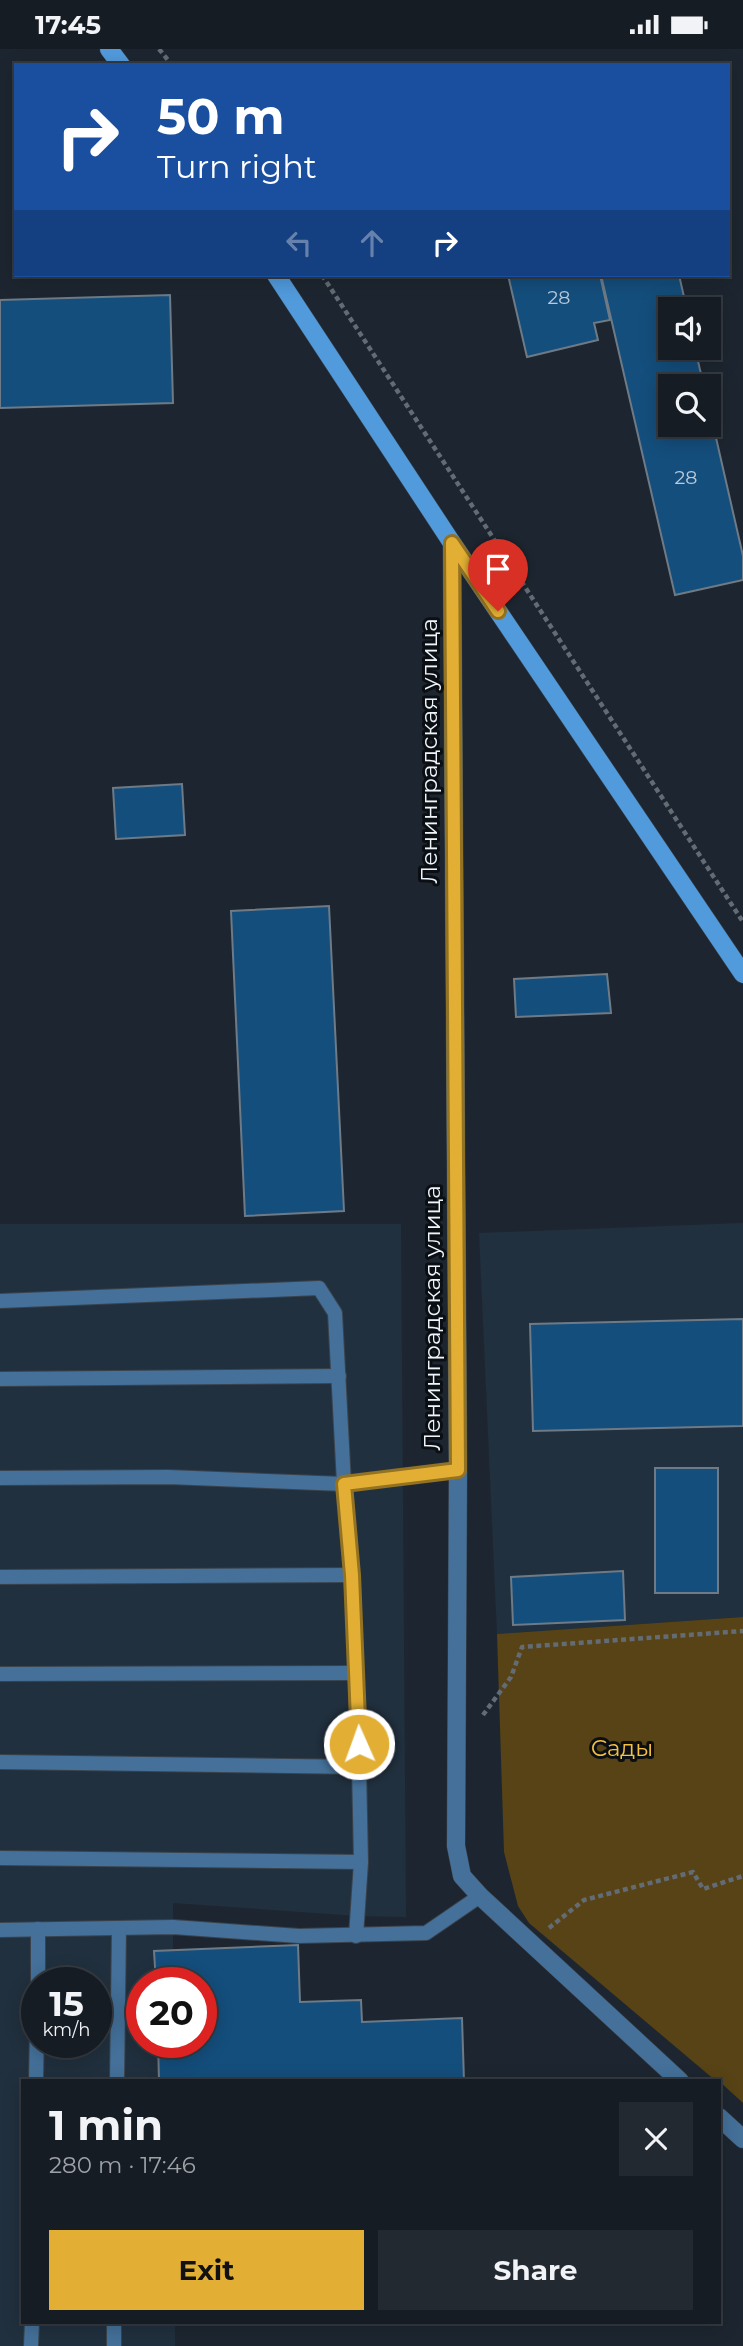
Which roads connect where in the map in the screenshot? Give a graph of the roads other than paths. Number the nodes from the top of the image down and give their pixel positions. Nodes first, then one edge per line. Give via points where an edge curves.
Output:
1 (277, 277) edge
2 (452, 543) junction
3 (743, 974) edge
4 (0, 1301) edge
5 (338, 1376) junction
6 (0, 1379) edge
7 (458, 1470) junction
8 (0, 1478) edge
9 (344, 1484) junction
10 (352, 1575) junction
11 (0, 1577) edge
12 (356, 1673) junction
13 (0, 1674) edge
14 (0, 1762) edge
15 (359, 1767) junction
16 (0, 1858) edge
17 (361, 1862) junction
18 (480, 1896) junction
19 (119, 1928) junction
20 (38, 1929) junction
21 (0, 1930) edge
22 (356, 1936) junction
23 (37, 1967) edge
24 (36, 2058) edge
25 (36, 2079) edge
26 (117, 2079) edge
27 (678, 2079) edge
28 (721, 2119) edge
29 (743, 2139) edge
30 (32, 2324) edge
31 (114, 2324) edge
32 (31, 2346) edge
33 (114, 2346) edge

1 - 2 street
2 - 3 street
2 - 7 street, Ленинградская улица
4 - 5 lane via 319,1288 335,1313
5 - 6 lane
5 - 9 lane
7 - 9 lane
7 - 18 street, Ленинградская улица via 456,1846 462,1876
8 - 9 lane via 168,1477
9 - 10 lane
10 - 11 lane
10 - 12 lane
12 - 13 lane
12 - 15 lane
14 - 15 lane
15 - 17 lane
16 - 17 lane
17 - 22 lane
18 - 22 lane via 425,1933
18 - 27 street, Ленинградская улица
19 - 20 lane
19 - 22 lane
19 - 26 lane
20 - 21 lane
20 - 23 lane
24 - 25 lane
28 - 29 street
30 - 32 lane
31 - 33 lane

